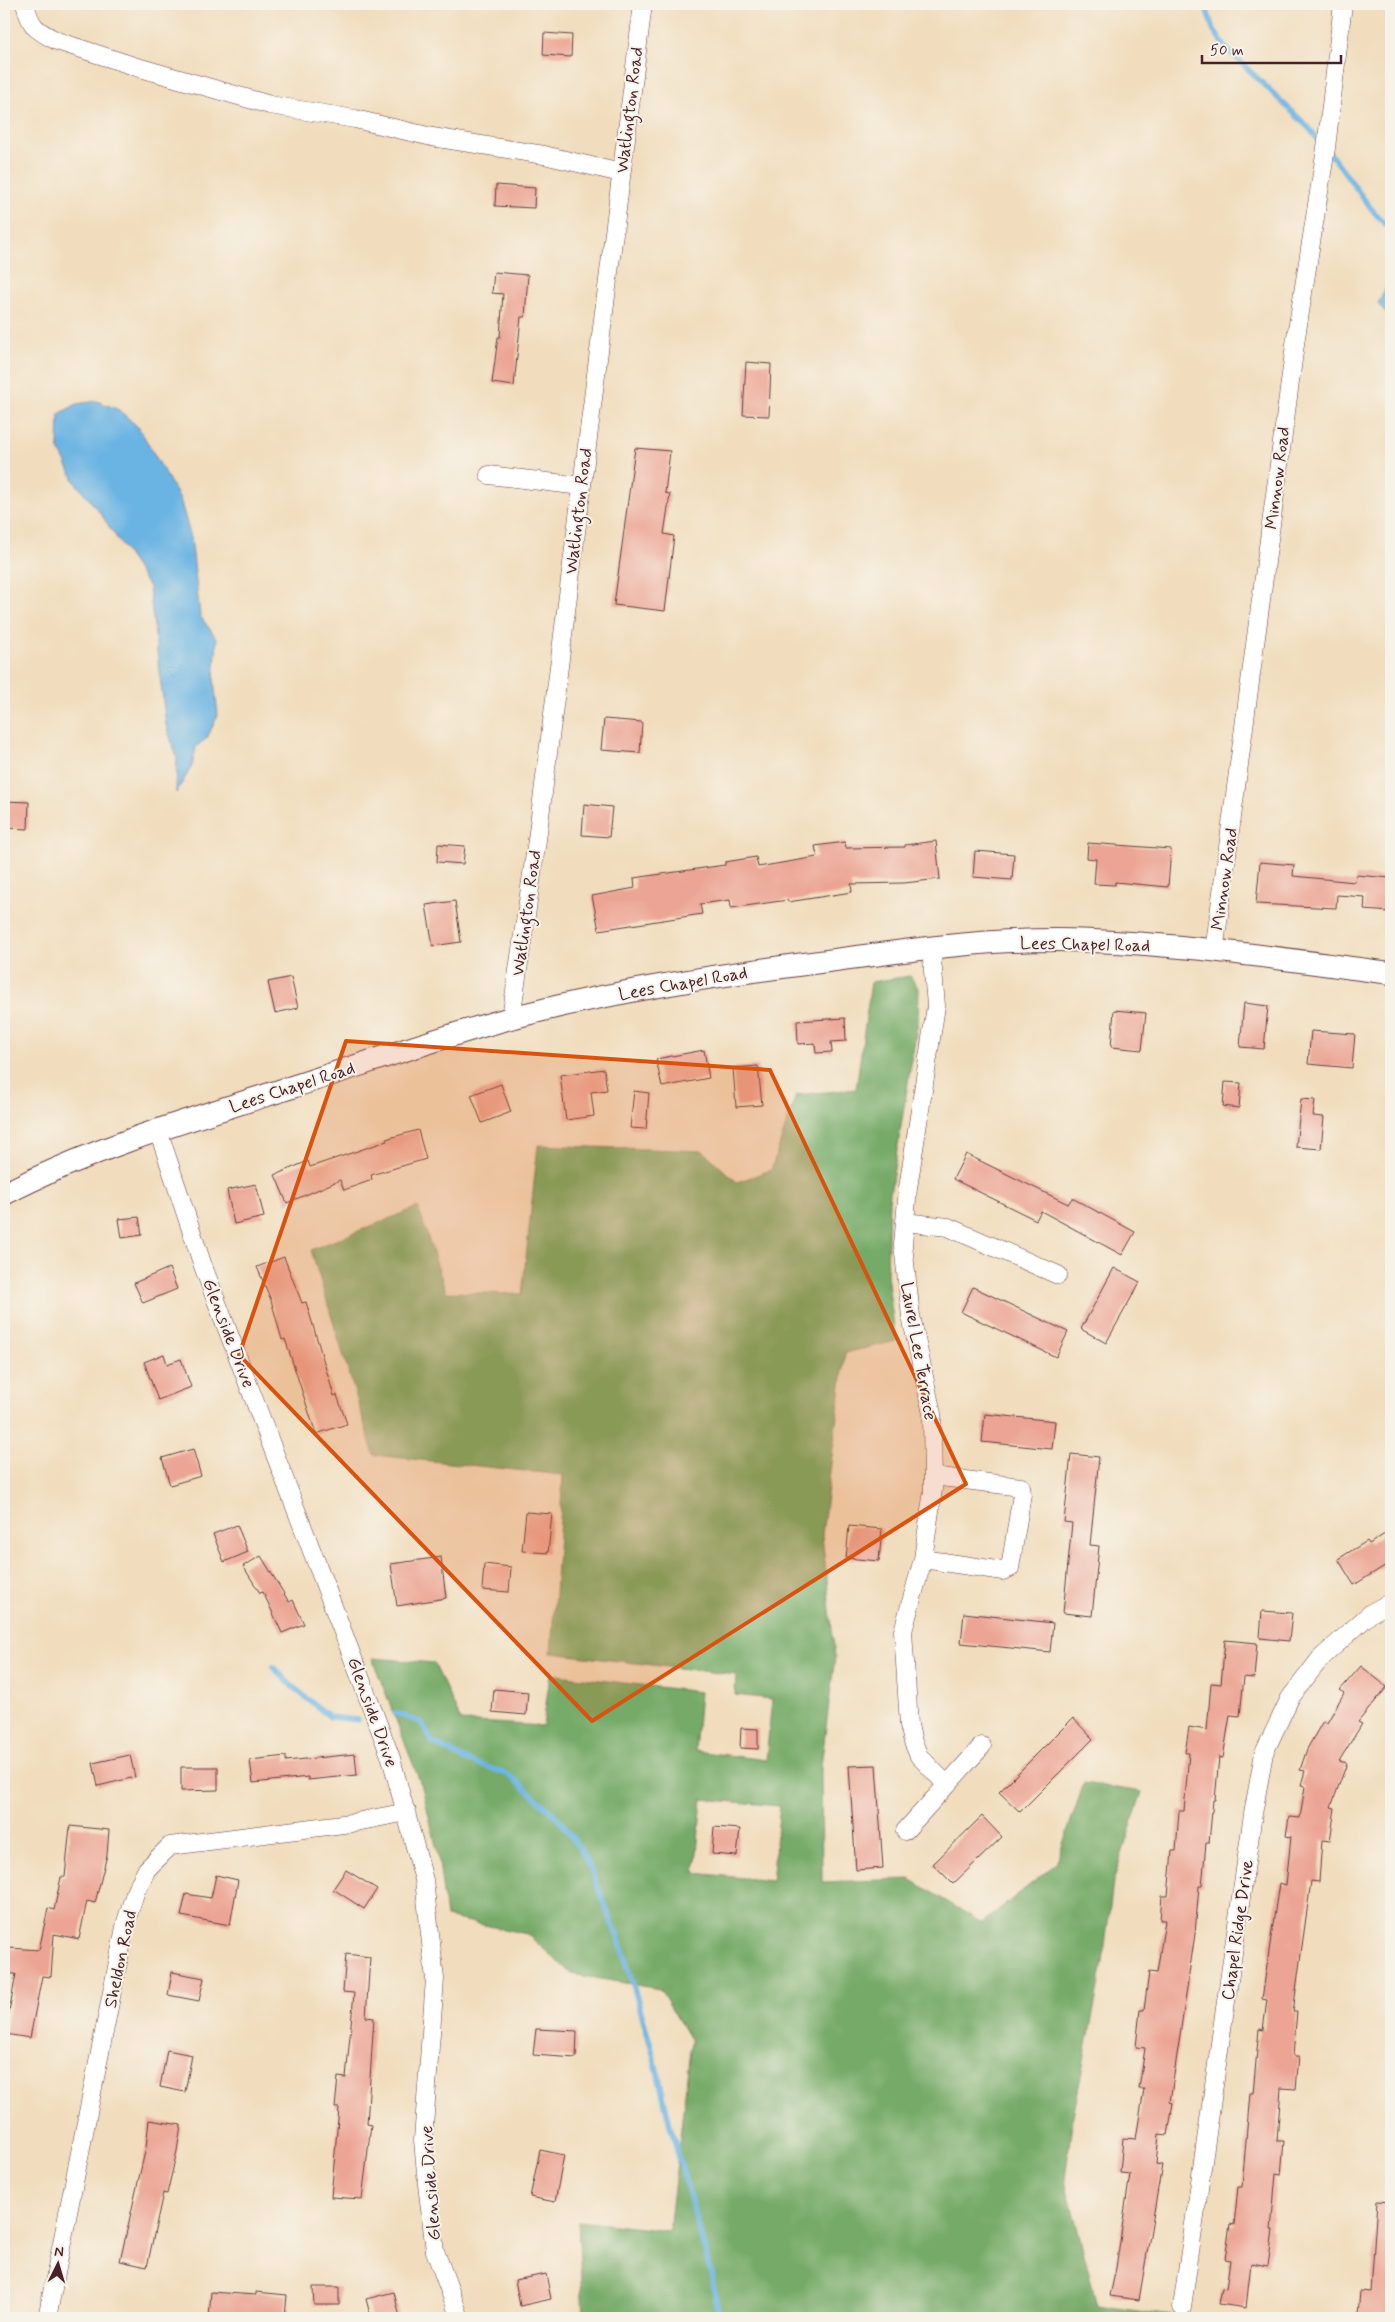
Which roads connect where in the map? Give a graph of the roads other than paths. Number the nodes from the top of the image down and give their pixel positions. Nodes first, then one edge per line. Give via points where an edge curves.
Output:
1 (25, 4) edge
2 (643, 4) edge
3 (1343, 4) edge
4 (621, 172) junction
5 (489, 475) dead end
6 (581, 486) junction
7 (931, 947) junction
8 (1214, 952) junction
9 (1391, 973) edge
10 (511, 1018) junction
11 (158, 1130) junction
12 (4, 1194) edge
13 (905, 1222) junction
14 (1058, 1275) dead end
15 (933, 1476) junction
16 (922, 1559) junction
17 (1391, 1602) edge
18 (982, 1746) dead end
19 (946, 1784) junction
20 (408, 1812) junction
21 (905, 1831) dead end
22 (1182, 2307) dead end
23 (47, 2318) edge
24 (460, 2318) edge

1 - 4 street via 36,30 58,41 220,92 432,137 544,155
2 - 4 street, Watlington Road
3 - 8 street, Minnow Road via 1326,148 1296,338
4 - 6 street, Watlington Road
5 - 6 street
6 - 10 street, Watlington Road via 537,840
7 - 8 main road, Lees Chapel Road via 1055,940
7 - 10 main road, Lees Chapel Road via 649,988
7 - 13 street, Laurel Lee Terrace via 936,1006
8 - 9 main road, Lees Chapel Road
10 - 11 main road, Lees Chapel Road
11 - 12 main road, Lees Chapel Road via 51,1170
11 - 20 street, Glenside Drive via 203,1266 392,1758
13 - 14 street via 948,1227
13 - 15 street, Laurel Lee Terrace via 903,1245 911,1316 932,1414
15 - 16 street, Laurel Lee Terrace
15 - 16 street via 1021,1487 1022,1494 1010,1568 1004,1570
16 - 19 street, Laurel Lee Terrace via 903,1631 909,1725 919,1756
17 - 22 street, Chapel Ridge Drive via 1371,1613 1320,1659 1290,1698 1264,1752
18 - 19 street
19 - 21 street
20 - 23 street, Sheldon Road via 170,1846 147,1869 126,1922
20 - 24 street, Glenside Drive via 424,1880 435,1979 423,2140 427,2184 435,2251

